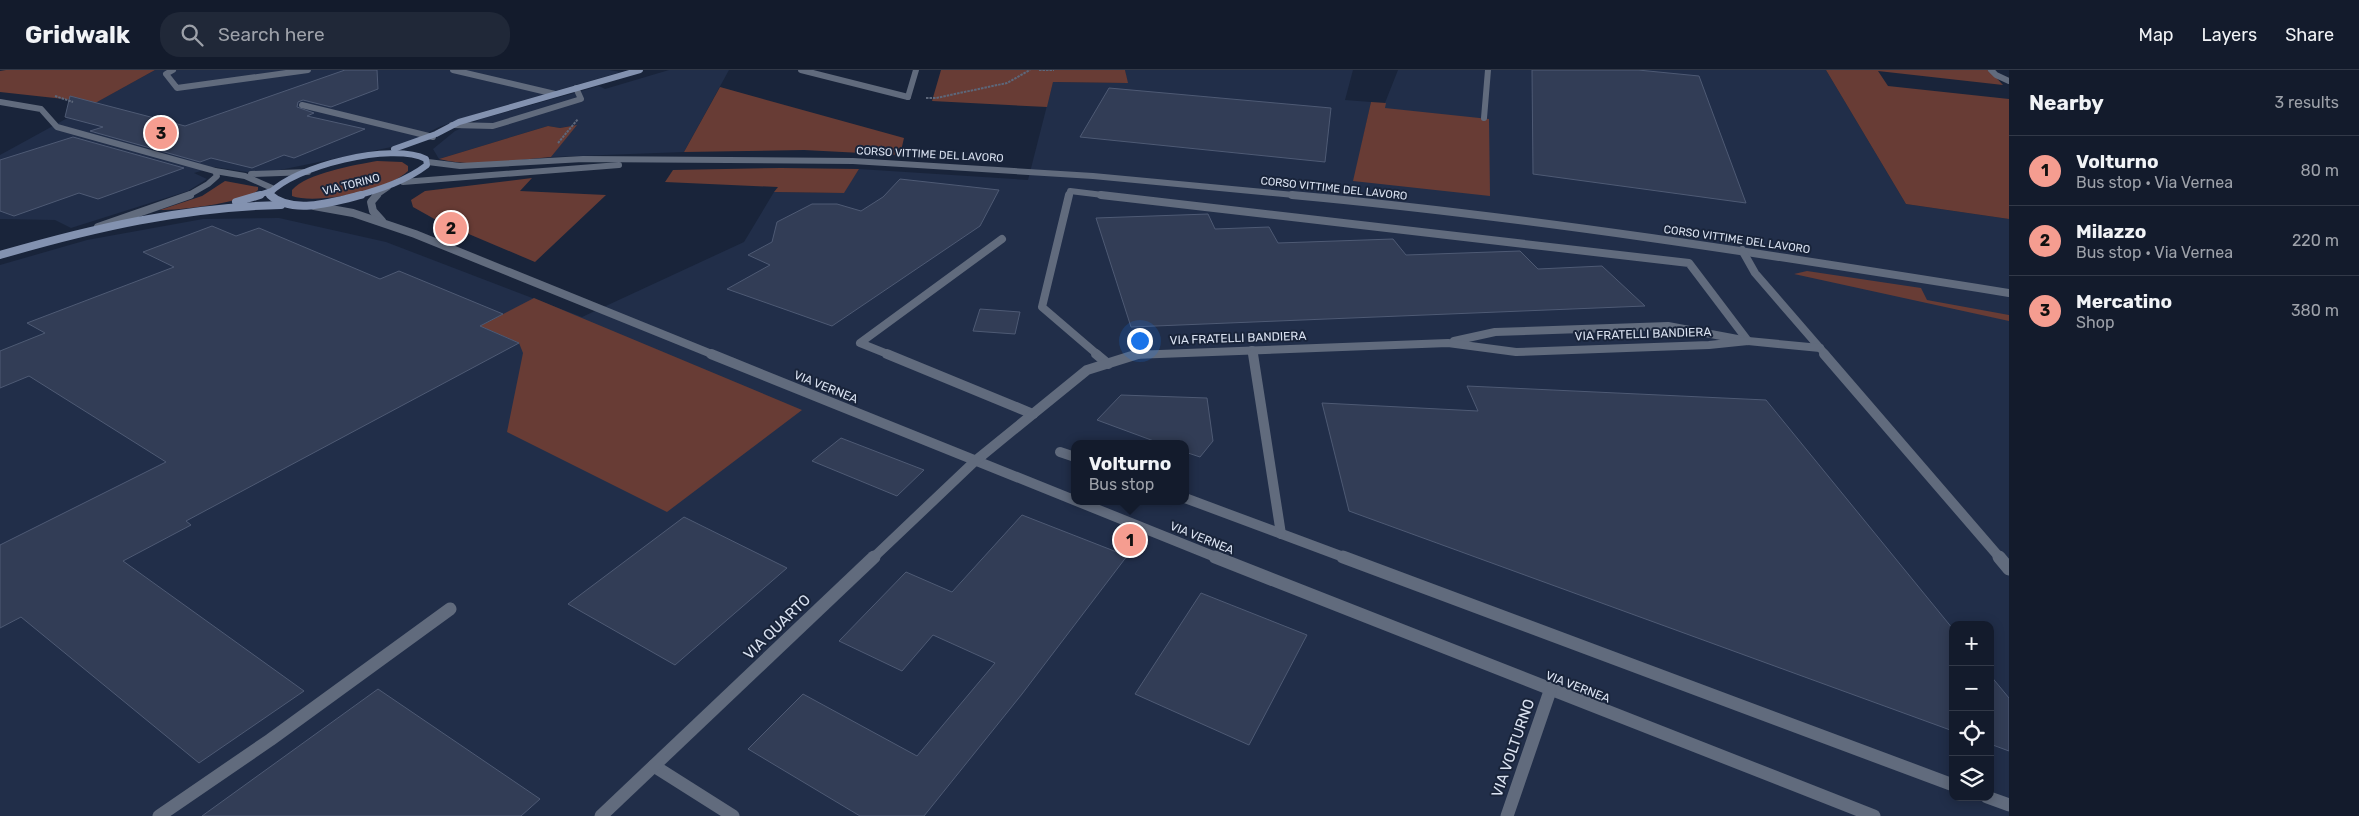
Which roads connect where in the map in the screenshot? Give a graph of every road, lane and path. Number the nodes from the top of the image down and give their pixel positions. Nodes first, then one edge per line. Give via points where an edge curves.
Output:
1 (173, 70) edge
2 (308, 70) edge
3 (453, 70) edge
4 (640, 70) edge
5 (801, 70) edge
6 (916, 70) edge
7 (1030, 70) edge
8 (1039, 70) edge
9 (1054, 70) edge
10 (1488, 70) edge
11 (1991, 70) edge
12 (2009, 81) edge
13 (576, 88) junction
14 (555, 94) junction
15 (908, 97) junction
16 (0, 102) edge
17 (302, 105) dead end
18 (1484, 118) dead end
19 (452, 125) junction
20 (433, 135) junction
21 (424, 151) junction
22 (369, 156) junction
23 (682, 160) junction
24 (428, 162) junction
25 (215, 171) junction
26 (308, 172) junction
27 (240, 174) junction
28 (403, 182) junction
29 (388, 187) junction
30 (272, 190) junction
31 (289, 205) junction
32 (304, 205) junction
33 (206, 209) junction
34 (383, 222) junction
35 (98, 227) junction
36 (1002, 239) dead end
37 (1742, 250) junction
38 (0, 255) edge
39 (2009, 294) edge
40 (1748, 341) junction
41 (1448, 343) junction
42 (1820, 348) junction
43 (1252, 350) junction
44 (1108, 364) junction
45 (1033, 414) junction
46 (1060, 452) dead end
47 (1071, 456) edge
48 (974, 462) junction
49 (1189, 500) edge
50 (1071, 501) edge
51 (1082, 505) edge
52 (1281, 534) junction
53 (2009, 569) edge
54 (450, 609) dead end
55 (1550, 691) junction
56 (654, 766) junction
57 (1949, 783) edge
58 (1994, 800) edge
59 (2009, 806) edge
60 (159, 816) edge
61 (601, 816) edge
62 (733, 816) edge
63 (1506, 816) edge
64 (1874, 816) edge

1 - 2 street via 166,74 177,88
3 - 14 street
4 - 13 main road
5 - 15 street
6 - 15 street
7 - 15 path via 1007,83 966,93 936,98
8 - 9 path
10 - 18 street
11 - 12 street
13 - 14 main road
13 - 19 street via 581,99 493,126
14 - 19 main road
16 - 25 street via 41,109 57,128
17 - 20 street
19 - 20 main road
20 - 21 main road
20 - 22 main road
21 - 22 main road, VIA TORINO
21 - 24 main road
22 - 26 main road, VIA TORINO
23 - 24 street via 584,159 460,166
23 - 28 street
23 - 37 street, CORSO VITTIME DEL LAVORO via 853,161 1102,176 1360,201
24 - 28 main road, VIA TORINO via 424,170
25 - 27 street
25 - 35 street via 217,176 213,182 191,195
26 - 27 street
26 - 30 main road, VIA TORINO via 291,177
27 - 30 street via 258,180
28 - 29 main road, VIA TORINO
29 - 32 main road, VIA TORINO
29 - 34 street via 371,202 372,210
30 - 31 main road via 270,198
30 - 33 main road, VIA TORINO
31 - 32 main road, VIA TORINO
31 - 33 main road, VIA TORINO
32 - 34 street, VIA VERNEA
33 - 35 main road
34 - 48 street, VIA VERNEA
35 - 38 main road
36 - 45 street via 860,343
37 - 39 street, CORSO VITTIME DEL LAVORO
37 - 42 street via 1755,273
40 - 41 street, VIA FRATELLI BANDIERA via 1516,352
40 - 41 street, VIA FRATELLI BANDIERA via 1668,326 1495,332
40 - 42 street, VIA FRATELLI BANDIERA
40 - 44 street via 1690,263 1070,191 1042,307
41 - 43 street, VIA FRATELLI BANDIERA
42 - 53 street
43 - 44 street, VIA FRATELLI BANDIERA via 1137,354
43 - 52 street
44 - 45 street, VIA FRATELLI BANDIERA via 1087,370
45 - 48 street, VIA FRATELLI BANDIERA
46 - 47 street
48 - 50 street, VIA VERNEA
48 - 56 street, VIA QUARTO
49 - 52 street
51 - 55 street, VIA VERNEA
52 - 57 street
54 - 60 street
55 - 63 street, VIA VOLTURNO
55 - 64 street, VIA VERNEA
56 - 61 street, VIA QUARTO
56 - 62 street
58 - 59 street

